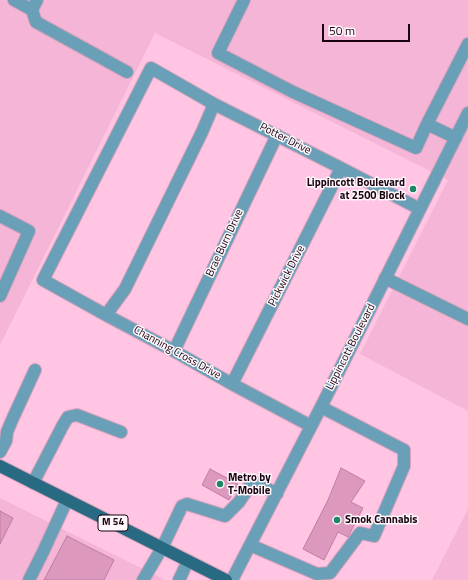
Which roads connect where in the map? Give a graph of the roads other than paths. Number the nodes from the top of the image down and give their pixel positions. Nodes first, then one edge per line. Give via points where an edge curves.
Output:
1 (14, 0) edge
2 (244, 0) edge
3 (35, 5) edge
4 (468, 44) edge
5 (127, 72) dead end
6 (214, 104) junction
7 (468, 113) edge
8 (428, 124) junction
9 (277, 135) junction
10 (456, 138) junction
11 (341, 168) junction
12 (420, 209) junction
13 (0, 216) edge
14 (385, 278) junction
15 (43, 280) joint
16 (0, 296) edge
17 (106, 316) junction
18 (468, 319) edge
19 (174, 350) junction
20 (35, 370) dead end
21 (232, 384) junction
22 (321, 407) junction
23 (311, 426) junction
24 (121, 432) dead end
25 (0, 452) edge
26 (0, 466) edge
27 (33, 483) junction
28 (277, 494) junction
29 (67, 500) junction
30 (250, 545) junction
31 (162, 548) junction
32 (188, 561) junction
33 (29, 580) edge
34 (143, 580) edge
35 (179, 580) edge
36 (226, 580) edge
37 (232, 580) edge

1 - 3 street
2 - 8 street via 218,53 293,92 416,148
3 - 5 street via 36,22
4 - 8 street
6 - 9 street, Potter Drive
6 - 15 street, Potter Drive via 151,68
6 - 17 street via 125,289
7 - 10 street, Lippincott Boulevard
8 - 10 street
9 - 11 street, Potter Drive
9 - 19 street, Brae Burn Drive
10 - 12 street, Lippincott Boulevard
11 - 12 street, Potter Drive
11 - 21 street, Pickwick Drive
12 - 14 street, Lippincott Boulevard
13 - 16 street via 29,231
14 - 18 street
14 - 22 street, Lippincott Boulevard
15 - 17 street, Channing Cross Drive
17 - 19 street, Channing Cross Drive
19 - 21 street, Channing Cross Drive
20 - 25 street
21 - 23 street, Channing Cross Drive
22 - 23 street, Lippincott Boulevard
22 - 30 street via 404,450 404,466 374,536 360,533 330,573 317,574
23 - 28 street, Lippincott Boulevard
24 - 27 street via 77,415 68,417
26 - 27 main road, M 54
27 - 29 main road, M 54
28 - 30 street, Lippincott Boulevard
28 - 31 street via 253,481 239,502 225,516 187,504 182,506
29 - 31 main road, M 54
29 - 33 street
30 - 37 street, Lippincott Boulevard
31 - 32 main road, M 54
31 - 34 street
32 - 35 street
32 - 36 main road, M 54

